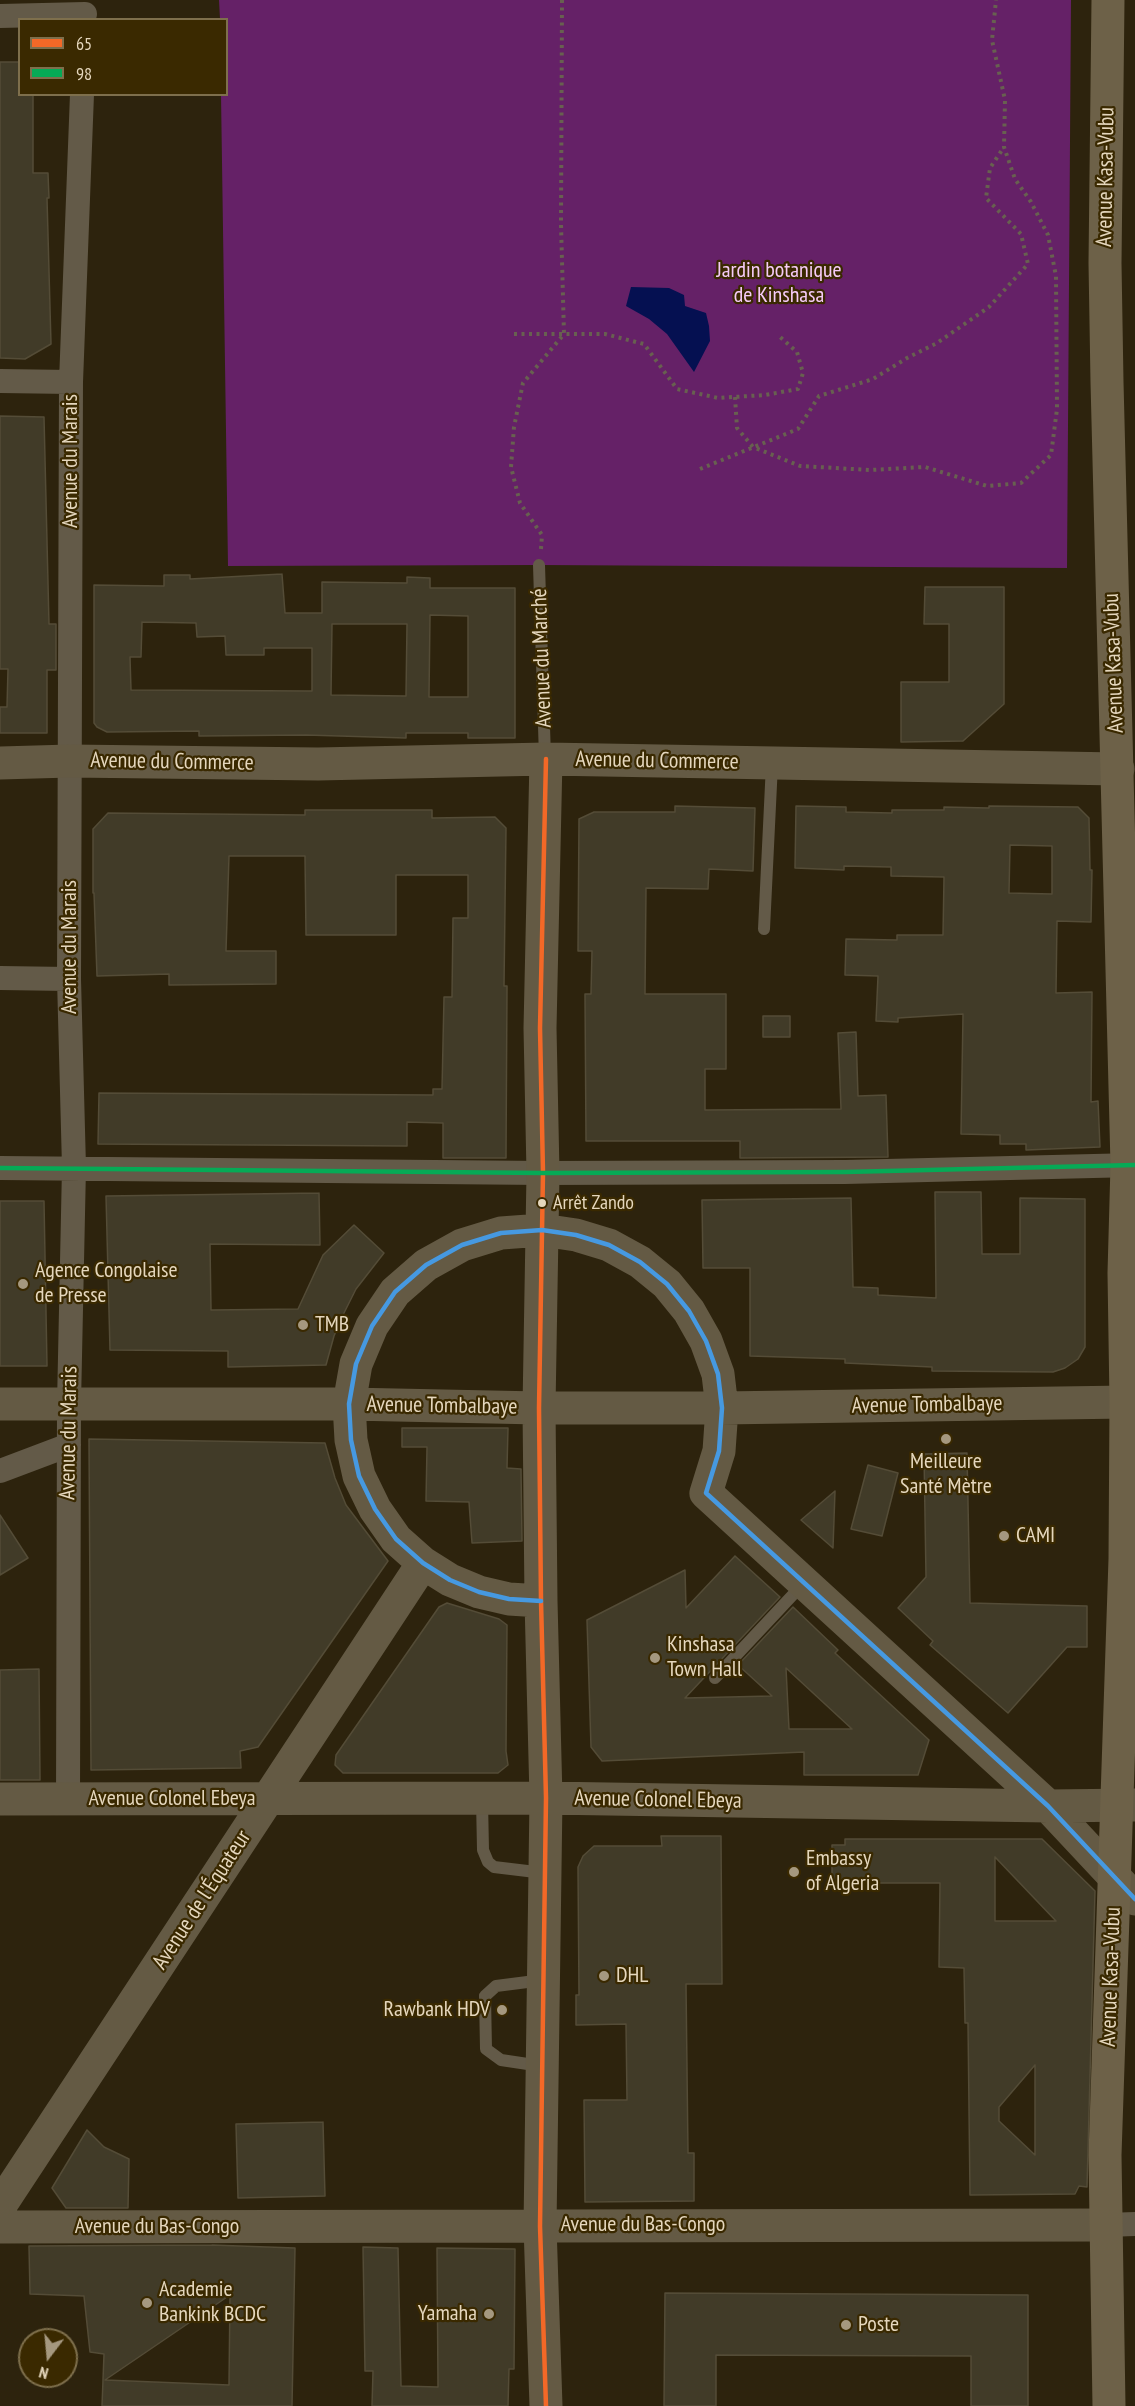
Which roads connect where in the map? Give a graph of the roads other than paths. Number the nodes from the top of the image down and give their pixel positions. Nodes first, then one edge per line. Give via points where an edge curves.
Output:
1 (1108, 0) edge
2 (85, 11) edge
3 (0, 16) edge
4 (82, 96) edge
5 (0, 381) edge
6 (71, 382) junction
7 (539, 565) road end
8 (546, 759) junction
9 (70, 761) junction
10 (0, 763) edge
11 (772, 763) junction
12 (1126, 769) edge
13 (764, 929) dead end
14 (0, 978) edge
15 (69, 979) junction
16 (1130, 1046) edge
17 (1130, 1132) edge
18 (1131, 1165) edge
19 (74, 1167) junction
20 (0, 1168) edge
21 (543, 1173) junction
22 (542, 1230) junction
23 (1131, 1402) edge
24 (0, 1404) edge
25 (69, 1404) junction
26 (350, 1404) junction
27 (539, 1408) junction
28 (722, 1408) junction
29 (69, 1445) junction
30 (0, 1472) edge
31 (423, 1563) junction
32 (804, 1583) junction
33 (541, 1601) junction
34 (715, 1678) dead end
35 (269, 1798) junction
36 (482, 1798) junction
37 (546, 1798) junction
38 (0, 1799) edge
39 (68, 1799) junction
40 (1126, 1805) edge
41 (1048, 1806) junction
42 (545, 1873) junction
43 (1125, 1888) edge
44 (544, 1979) junction
45 (542, 2067) junction
46 (0, 2206) edge
47 (1121, 2225) edge
48 (540, 2226) junction
49 (0, 2227) edge
50 (546, 2406) edge
51 (1109, 2406) edge

1 - 12 main road, Avenue Kasa-Vubu via 1105,263 1112,667
2 - 3 street
4 - 6 street, Avenue du Marais
5 - 6 street
6 - 9 street, Avenue du Marais
7 - 8 lane, Avenue du Marché
8 - 9 street, Avenue du Commerce via 318,764
8 - 11 street, Avenue du Commerce
8 - 21 street, Avenue du Marché via 540,1028
9 - 10 street, Avenue du Commerce
9 - 15 street, Avenue du Marais
11 - 12 street, Avenue du Commerce
11 - 13 lane
12 - 16 main road, Avenue Kasa-Vubu
14 - 15 street
15 - 19 street, Avenue du Marais
16 - 17 main road, Avenue Kasa-Vubu
17 - 18 main road, Avenue Kasa-Vubu
18 - 21 street via 845,1172
18 - 23 main road, Avenue Kasa-Vubu via 1124,1273
19 - 20 street
19 - 21 street
19 - 25 street, Avenue du Marais
21 - 22 street, Avenue du Marché
22 - 26 street via 501,1233 462,1245 426,1265 395,1292 372,1326 356,1364
22 - 27 street, Avenue du Marché
22 - 28 street via 576,1234 609,1245 640,1262 667,1284 706,1341 718,1374
23 - 28 street, Avenue Tombalbaye
23 - 40 main road, Avenue Kasa-Vubu via 1125,1559
24 - 25 street, Avenue Tombalbaye
25 - 26 street, Avenue Tombalbaye
25 - 29 street, Avenue du Marais
26 - 27 street, Avenue Tombalbaye
26 - 31 street via 351,1440 359,1476 396,1539
27 - 28 street, Avenue Tombalbaye
27 - 33 street, Avenue du Marché
28 - 32 street via 719,1452 706,1493
29 - 30 street
29 - 39 street, Avenue du Marais
31 - 33 street via 479,1592
31 - 35 street, Avenue de l'Équateur
32 - 34 lane
32 - 41 street
33 - 37 street, Avenue du Marché
35 - 36 street, Avenue Colonel Ebeya
35 - 39 street, Avenue Colonel Ebeya
35 - 46 street, Avenue de l'Équateur
36 - 37 street, Avenue Colonel Ebeya
36 - 42 lane via 483,1850 488,1862 494,1867
37 - 41 street, Avenue Colonel Ebeya
37 - 42 street, Avenue du Marché
38 - 39 street, Avenue Colonel Ebeya
40 - 41 street, Avenue Colonel Ebeya
40 - 43 main road, Avenue Kasa-Vubu
41 - 43 street
42 - 44 street, Avenue du Marché
43 - 47 main road, Avenue Kasa-Vubu via 1105,2155
44 - 45 street, Avenue du Marché
44 - 45 lane via 496,1986 485,1996 486,2049 501,2060
45 - 48 street, Avenue du Marché
47 - 48 street, Avenue du Bas-Congo
47 - 51 main road, Avenue Kasa-Vubu
48 - 49 street, Avenue du Bas-Congo
48 - 50 street, Avenue du Marché

